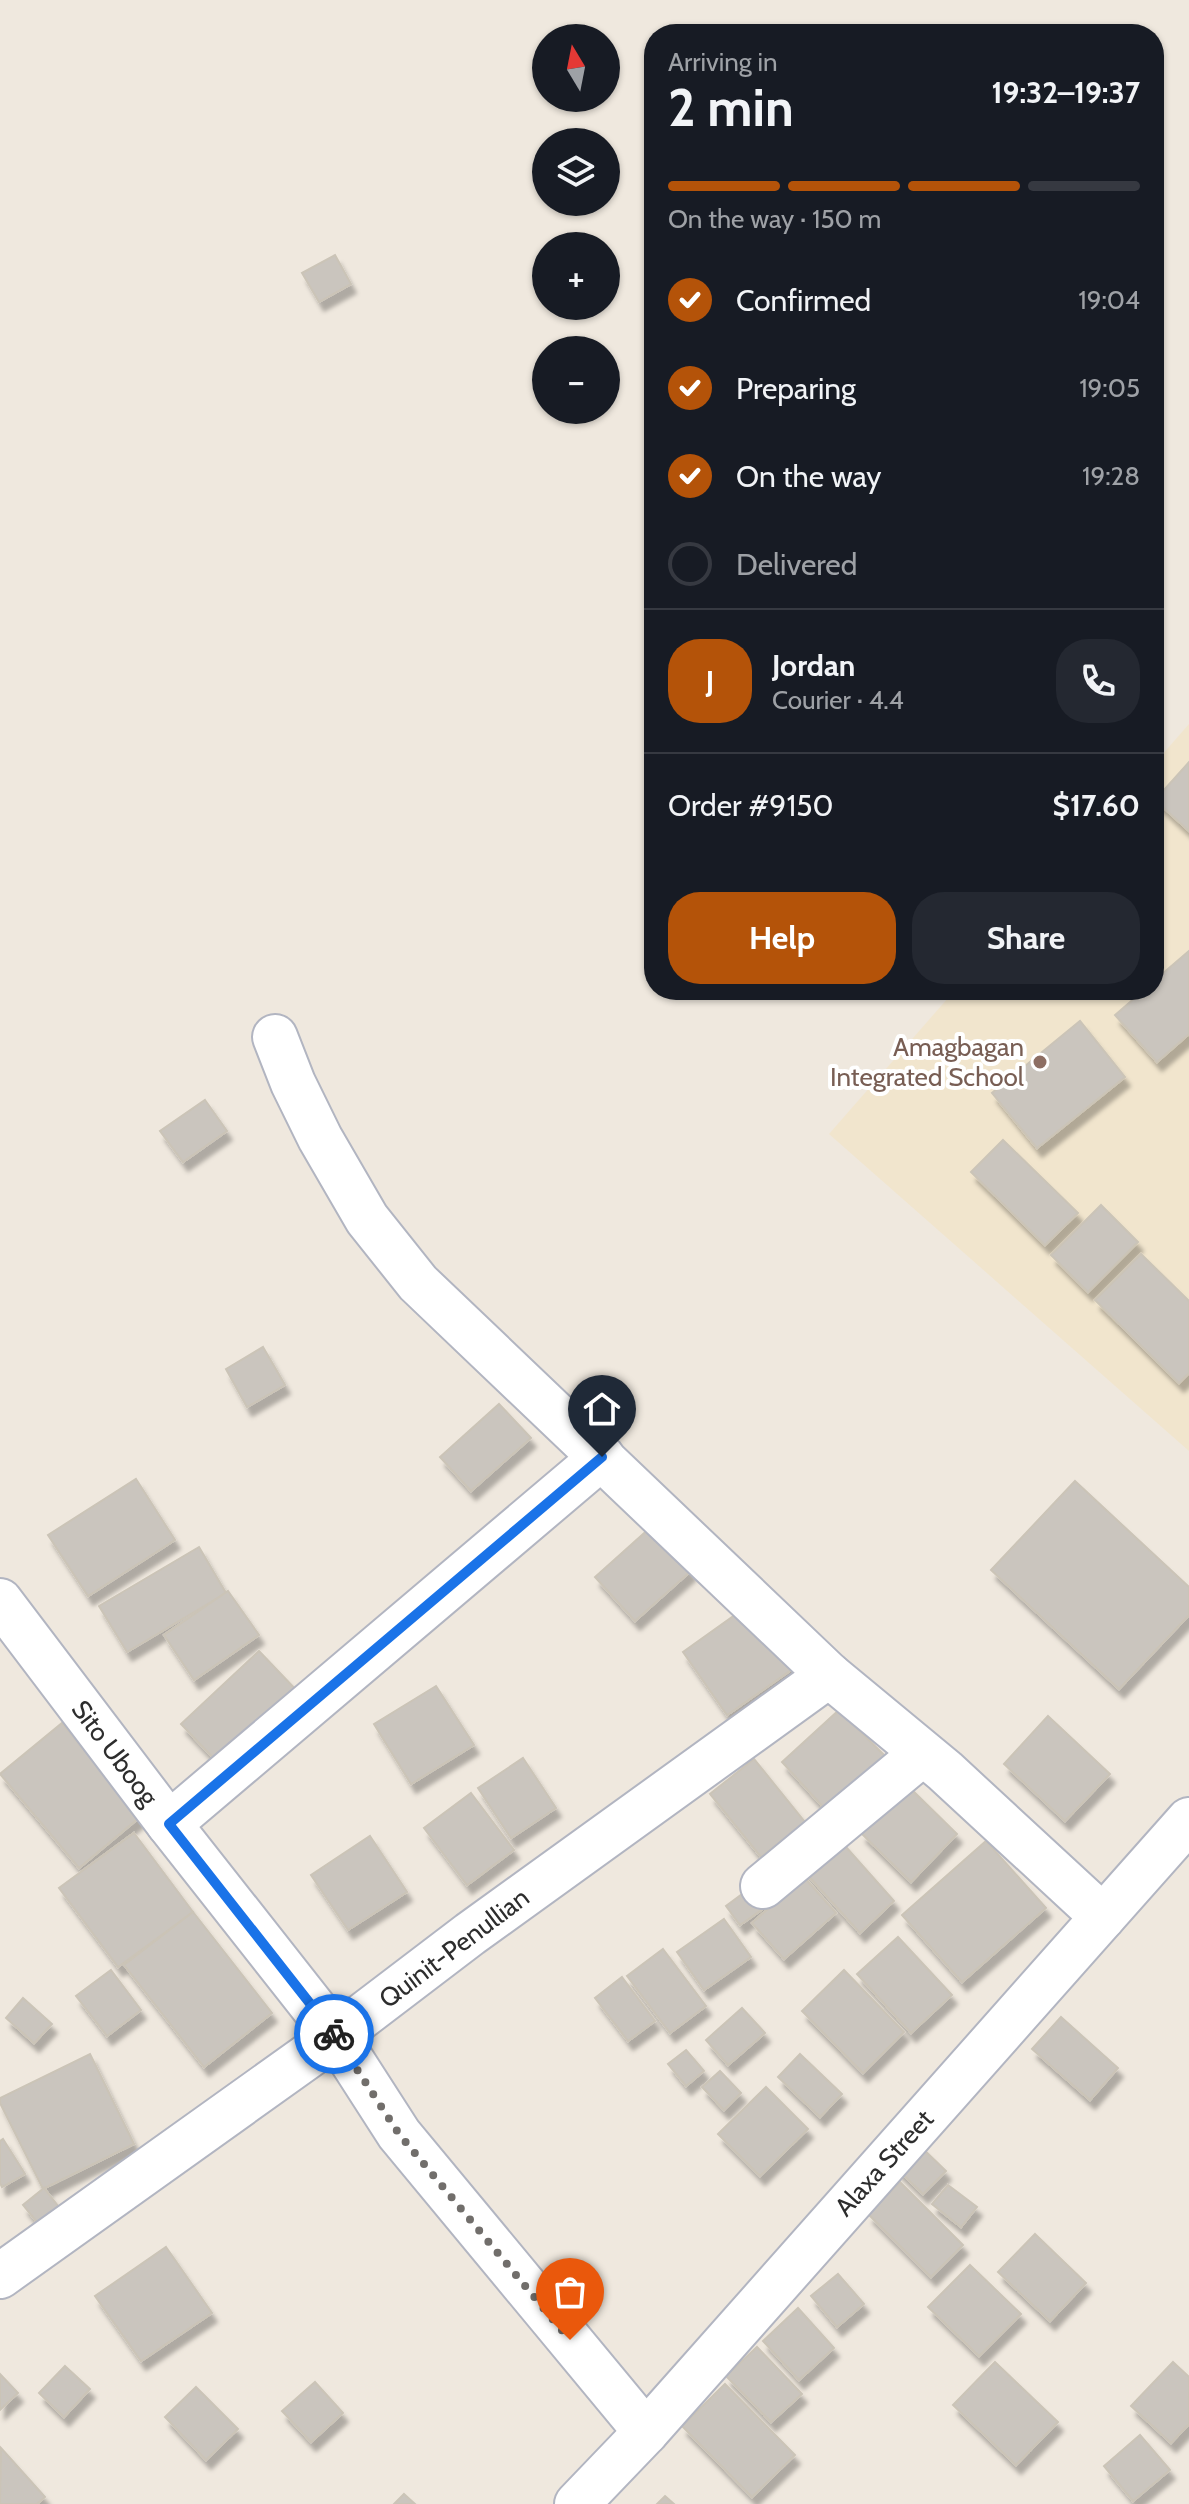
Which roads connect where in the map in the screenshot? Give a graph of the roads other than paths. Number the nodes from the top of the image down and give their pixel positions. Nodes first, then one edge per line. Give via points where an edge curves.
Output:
1 (275, 1037) dead end
2 (602, 1457) junction
3 (0, 1601) edge
4 (829, 1675) junction
5 (922, 1754) junction
6 (1189, 1820) edge
7 (169, 1824) junction
8 (763, 1886) dead end
9 (1103, 1917) junction
10 (336, 2036) junction
11 (0, 2276) edge
12 (646, 2432) junction
13 (577, 2504) edge

1 - 2 street via 320,1138 367,1219 418,1283
2 - 4 street
2 - 7 street
3 - 7 street, Sito Uboog
4 - 5 street
4 - 10 street, Quinit-Penullian
5 - 8 street
5 - 9 street
6 - 9 street, Alaxa Street
7 - 10 street, Sito Uboog
9 - 12 street, Alaxa Street
10 - 11 street, Quinit-Penullian
10 - 12 street, Sito Uboog via 399,2134
12 - 13 street, Alaxa Street

